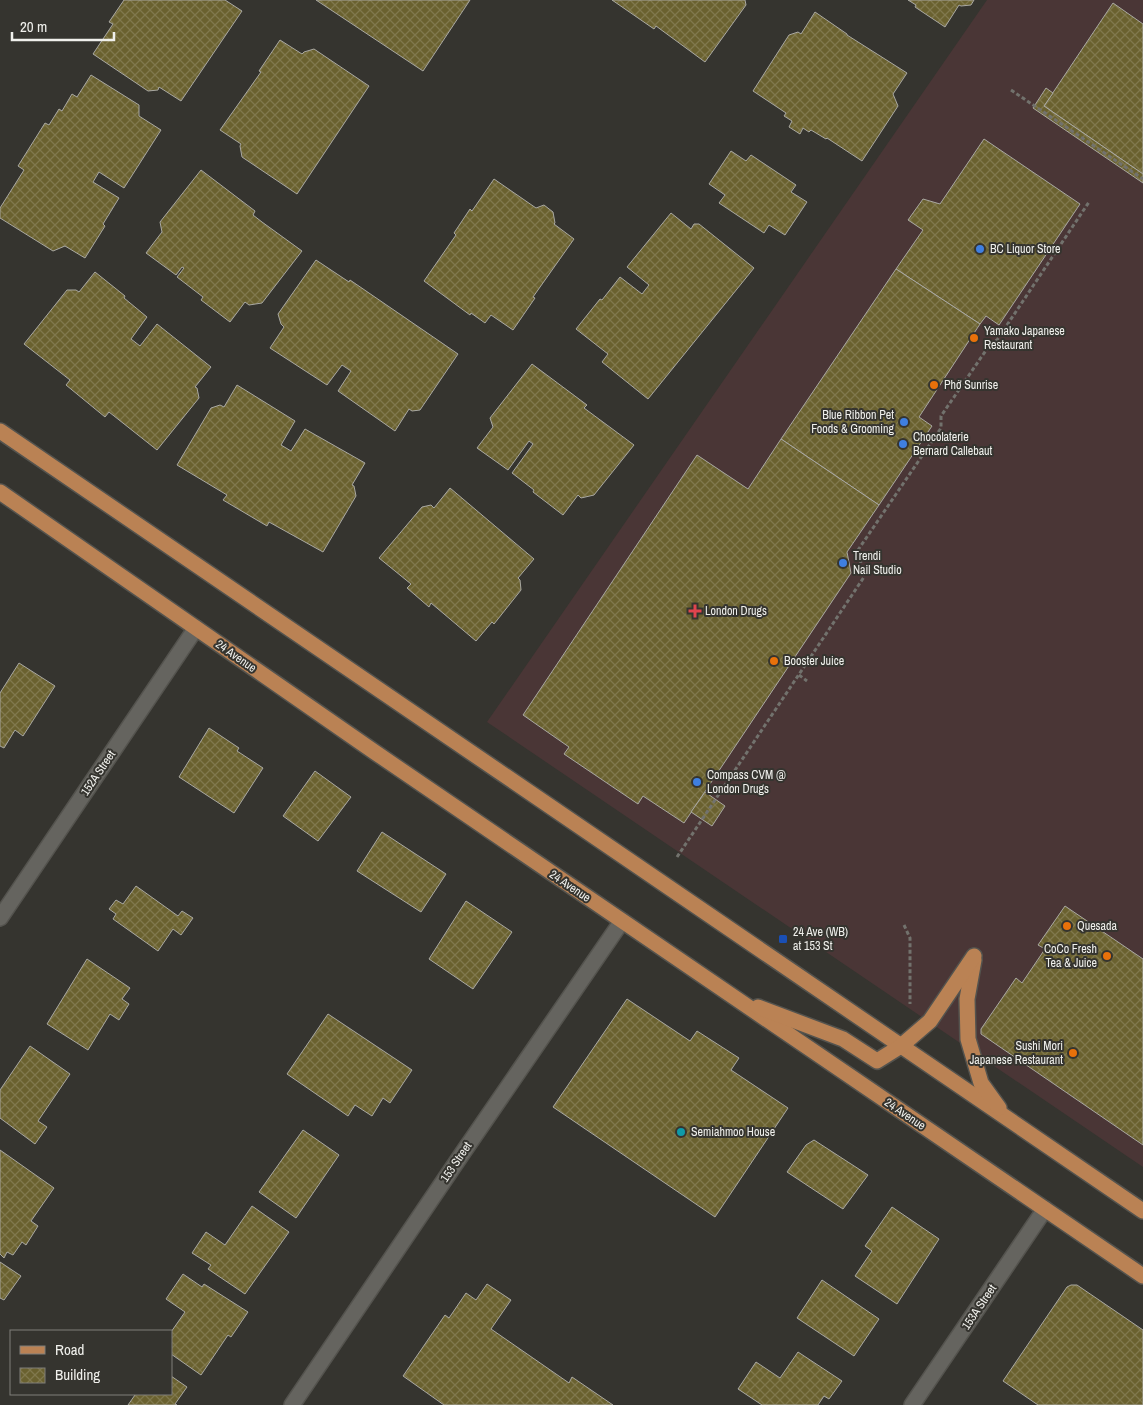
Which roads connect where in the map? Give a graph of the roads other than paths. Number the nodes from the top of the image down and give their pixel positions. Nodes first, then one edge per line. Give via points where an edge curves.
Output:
1 (0, 431) edge
2 (0, 492) edge
3 (196, 628) junction
4 (0, 918) edge
5 (622, 921) junction
6 (735, 998) junction
7 (901, 1046) junction
8 (1004, 1116) junction
9 (1045, 1209) junction
10 (1143, 1211) edge
11 (1143, 1276) edge
12 (292, 1405) edge
13 (912, 1405) edge

1 - 7 main road
2 - 3 main road, 24 Avenue
3 - 4 street, 152A Street
3 - 5 main road, 24 Avenue
5 - 6 main road, 24 Avenue
5 - 12 street, 153 Street
6 - 7 main road via 843,1039 877,1060
6 - 9 main road, 24 Avenue
7 - 8 main road
7 - 8 main road via 930,1021 974,956 967,999 968,1039 981,1083
8 - 10 main road
9 - 11 main road, 24 Avenue
9 - 13 street, 153A Street

